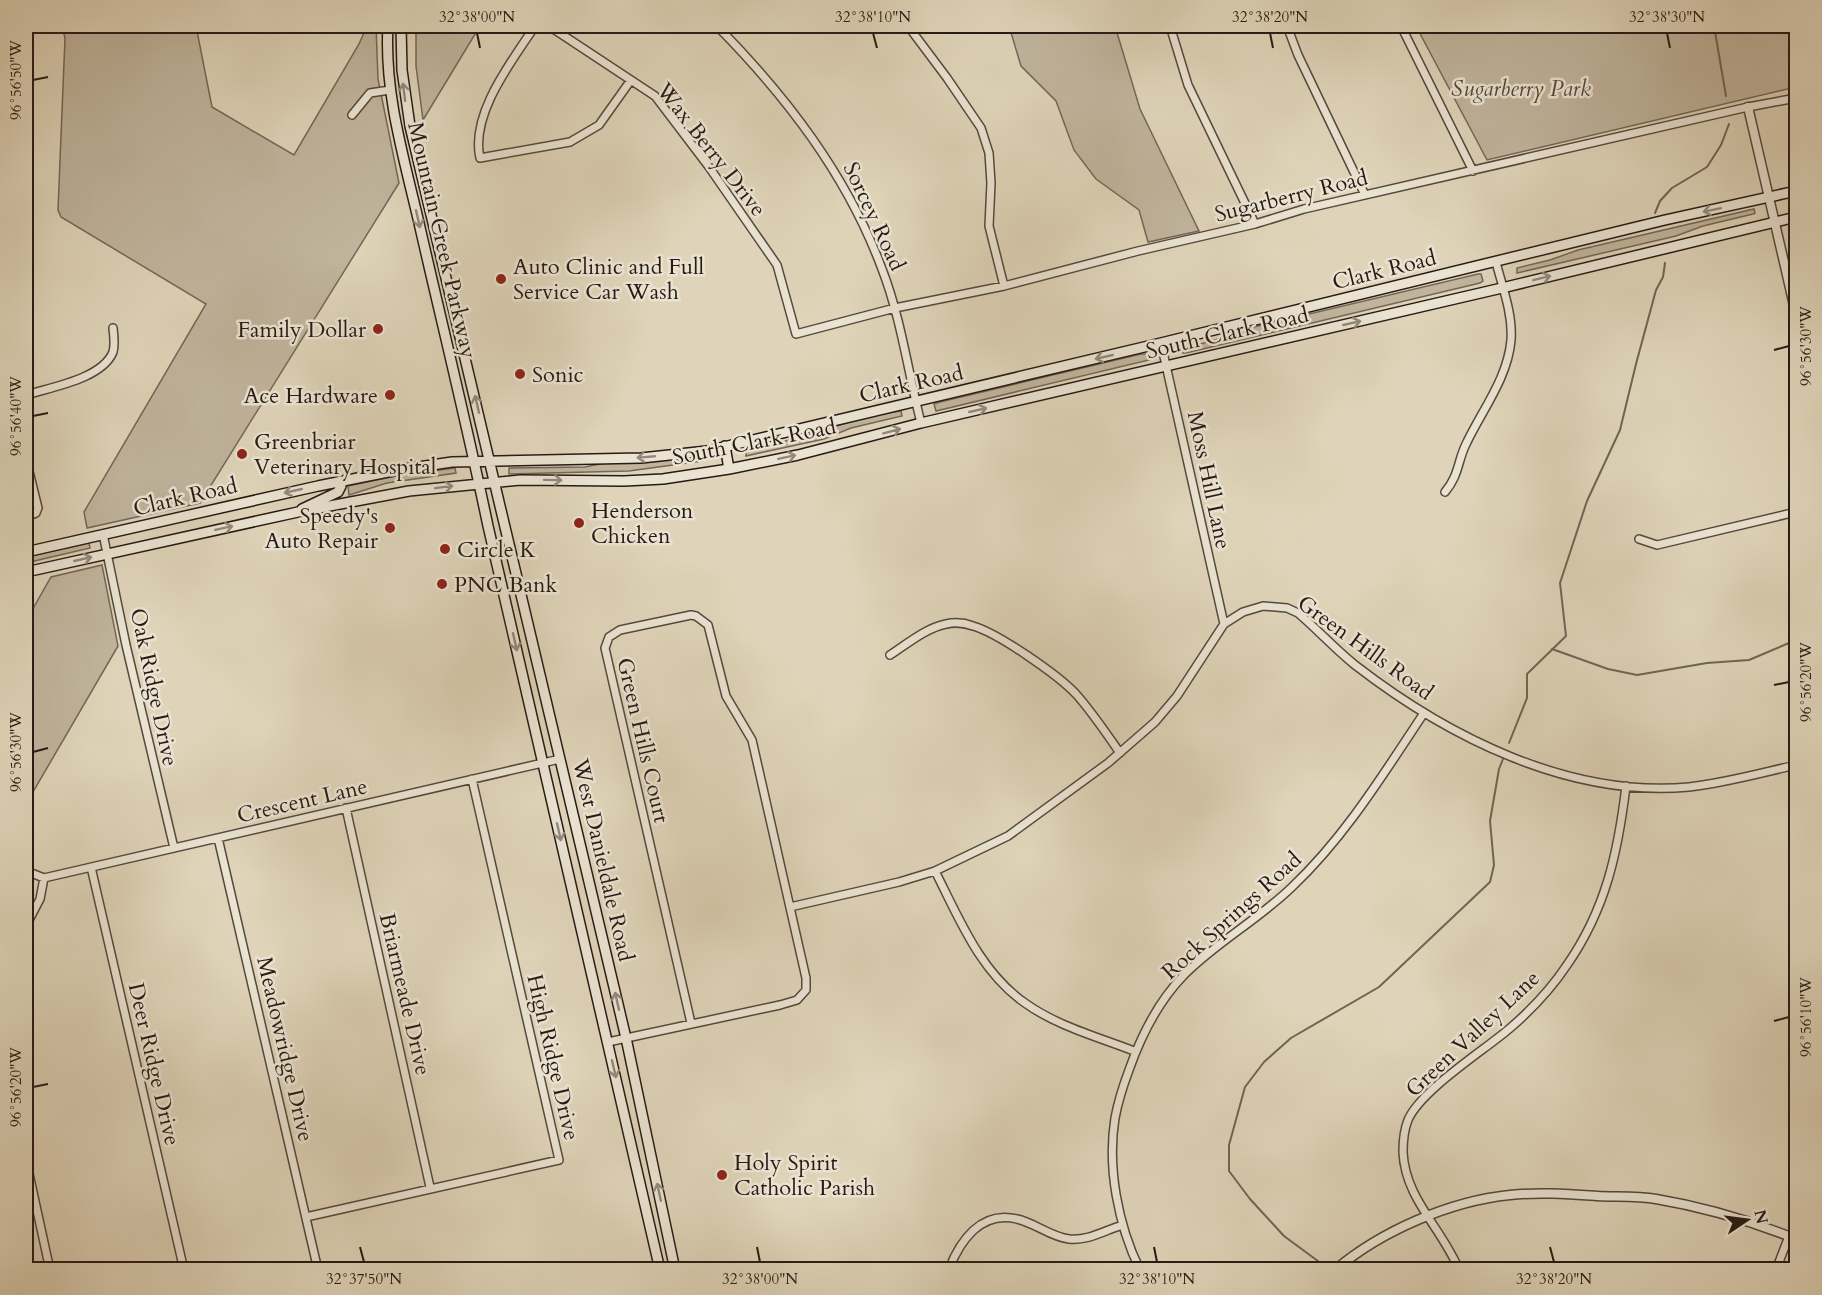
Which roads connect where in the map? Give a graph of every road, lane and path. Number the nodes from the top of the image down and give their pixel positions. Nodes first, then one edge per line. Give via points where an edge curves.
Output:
1 (388, 26) edge
2 (401, 26) edge
3 (535, 26) edge
4 (549, 26) edge
5 (717, 26) edge
6 (908, 26) edge
7 (1170, 26) edge
8 (1287, 26) edge
9 (1401, 26) edge
10 (632, 80) junction
11 (390, 90) junction
12 (1797, 98) edge
13 (1748, 107) junction
14 (352, 115) dead end
15 (1473, 171) junction
16 (1797, 191) edge
17 (1365, 195) junction
18 (1770, 198) junction
19 (1797, 217) edge
20 (1775, 222) junction
21 (1255, 224) junction
22 (438, 243) junction
23 (424, 247) junction
24 (1496, 262) junction
25 (1793, 282) edge
26 (1004, 286) junction
27 (1502, 288) junction
28 (895, 308) junction
29 (1797, 314) edge
30 (113, 328) dead end
31 (796, 334) joint
32 (1161, 344) junction
33 (1166, 366) junction
34 (26, 395) edge
35 (915, 401) junction
36 (921, 423) junction
37 (725, 447) junction
38 (26, 459) edge
39 (490, 461) junction
40 (475, 462) junction
41 (729, 469) junction
42 (340, 481) junction
43 (479, 482) junction
44 (495, 482) junction
45 (1445, 492) dead end
46 (244, 502) junction
47 (298, 512) junction
48 (1797, 512) edge
49 (26, 517) edge
50 (248, 523) junction
51 (103, 534) junction
52 (1640, 539) dead end
53 (26, 552) edge
54 (108, 554) junction
55 (26, 572) edge
56 (525, 615) junction
57 (510, 620) junction
58 (1224, 624) junction
59 (890, 655) dead end
60 (546, 700) junction
61 (530, 704) junction
62 (1424, 713) junction
63 (1120, 753) junction
64 (560, 759) junction
65 (543, 762) junction
66 (1797, 765) edge
67 (472, 779) junction
68 (1626, 786) junction
69 (346, 808) junction
70 (218, 838) junction
71 (174, 848) junction
72 (91, 867) junction
73 (26, 871) edge
74 (935, 871) junction
75 (48, 877) junction
76 (790, 907) junction
77 (26, 926) edge
78 (691, 1023) junction
79 (626, 1038) junction
80 (608, 1042) junction
81 (1134, 1051) junction
82 (645, 1130) junction
83 (629, 1133) junction
84 (26, 1160) edge
85 (430, 1187) junction
86 (306, 1216) junction
87 (1427, 1217) junction
88 (1123, 1225) junction
89 (666, 1229) junction
90 (652, 1233) junction
91 (1793, 1237) edge
92 (50, 1269) edge
93 (184, 1269) edge
94 (318, 1269) edge
95 (660, 1269) edge
96 (675, 1269) edge
97 (949, 1269) edge
98 (1140, 1269) edge
99 (1335, 1269) edge
100 (1459, 1269) edge
101 (1776, 1269) edge

1 - 11 main road, Mountain Creek Parkway
22 -> 2 main road, Mountain Creek Parkway via 405,98
3 - 10 street via 486,103 478,147 480,158 570,142 599,125
4 - 10 street, Wax Berry Drive
5 - 28 street, Sorcey Road via 793,111 828,161 853,203
6 - 26 street via 981,128 989,153 989,226
7 - 21 street via 1188,85
8 - 17 street
9 - 15 street
10 - 31 street, Wax Berry Drive via 655,96 777,265
11 - 14 street via 370,93
11 -> 23 main road, Mountain Creek Parkway
12 - 13 street, Sugarberry Road
13 - 15 street, Sugarberry Road
13 - 18 street
15 - 17 street, Sugarberry Road
16 - 18 main road, Clark Road
17 - 21 street, Sugarberry Road
18 - 20 street
18 -> 24 main road, Clark Road
19 - 20 main road, South Clark Road
20 - 25 street
27 -> 20 main road, South Clark Road
21 - 26 street, Sugarberry Road
22 - 23 main road
39 -> 22 main road, Mountain Creek Parkway
23 - 40 main road, Mountain Creek Parkway
24 - 27 street
24 - 32 main road, Clark Road
25 - 29 street
26 - 28 street, Sugarberry Road
33 -> 27 main road, South Clark Road
27 - 45 street via 1511,340 1502,377
28 - 31 street, Sugarberry Road
28 - 35 street, Sorcey Road
30 - 34 street via 113,351 103,366 93,373
32 - 33 street, Moss Hill Lane
32 -> 35 main road, Clark Road
36 -> 33 main road, South Clark Road
33 - 58 street, Moss Hill Lane
35 - 36 street, Sorcey Road
35 - 37 main road, Clark Road
41 -> 36 main road, South Clark Road
37 -> 39 main road, Clark Road via 641,458
37 - 41 main road
38 - 49 street via 38,508
39 - 40 main road, Clark Road
39 - 44 main road, West Danieldale Road
40 - 42 main road, Clark Road via 423,466
40 - 43 main road, West Danieldale Road
44 -> 41 main road, South Clark Road via 643,480
42 -> 46 main road, Clark Road
42 - 47 main road via 338,492
43 - 44 main road, South Clark Road
47 -> 43 main road, South Clark Road
43 - 57 main road, West Danieldale Road
44 - 56 main road, West Danieldale Road
46 - 50 main road
46 - 51 main road, Clark Road
47 - 50 main road, South Clark Road
48 - 52 street via 1657,545
54 -> 50 main road, South Clark Road
51 - 53 main road, Clark Road
51 - 54 street, Oak Ridge Drive
55 -> 54 main road, South Clark Road
54 - 71 street, Oak Ridge Drive
56 - 57 main road
56 - 60 main road, West Danieldale Road
57 -> 61 main road, West Danieldale Road
58 - 62 street, Green Hills Road via 1263,606 1287,608 1319,630 1355,665
58 - 63 street, Green Hills Road via 1167,709
59 - 63 street via 946,624 976,627 1004,641 1065,684 1085,704
60 - 61 main road
60 - 64 main road, West Danieldale Road
61 - 65 main road, West Danieldale Road
62 - 68 street, Green Hills Road via 1530,764
62 - 81 street, Rock Springs Road via 1318,861 1292,888 1182,977
63 - 74 street, Green Hills Road via 1008,836
64 - 65 street, Crescent Lane
79 -> 64 main road, West Danieldale Road
65 - 67 street, Crescent Lane
65 -> 80 main road, West Danieldale Road
66 - 68 street, Green Hills Road via 1689,787
67 - 69 street, Crescent Lane
67 - 85 street, High Ridge Drive via 560,1160
68 - 87 street, Green Valley Lane via 1610,878 1591,924 1567,965 1522,1017 1428,1094 1408,1119 1404,1165 1413,1194
69 - 70 street, Crescent Lane
69 - 85 street, Briarmeade Drive
70 - 71 street, Crescent Lane
70 - 86 street, Meadowridge Drive
71 - 72 street, Crescent Lane
72 - 75 street, Crescent Lane
72 - 93 street, Deer Ridge Drive
73 - 75 street
74 - 76 street, Green Hills Road
74 - 81 street via 980,955 1008,990 1047,1016
75 - 77 street
76 - 78 street, Green Hills Court via 806,978 803,995 780,1005
76 - 78 street, Green Hills Court via 752,740 726,696 708,625 691,615 613,633 606,642 606,654
78 - 79 street, Green Hills Court
79 - 80 street, Green Hills Court
79 - 82 main road, West Danieldale Road
80 -> 83 main road, West Danieldale Road
81 - 88 street, Rock Springs Road via 1118,1101 1113,1138
82 - 83 main road
89 -> 82 main road, West Danieldale Road
83 - 90 main road, West Danieldale Road
84 - 92 street
85 - 86 street, High Ridge Drive
86 - 94 street, Meadowridge Drive
87 - 91 street via 1488,1198 1551,1193 1654,1199 1723,1213
87 - 99 street via 1372,1243
87 - 100 street, Green Valley Lane
88 - 97 street via 1090,1237 1068,1239 1017,1219 996,1218 966,1236
88 - 98 street, Rock Springs Road
89 - 90 main road
89 - 96 main road, West Danieldale Road
90 - 95 main road, West Danieldale Road
91 - 101 street

